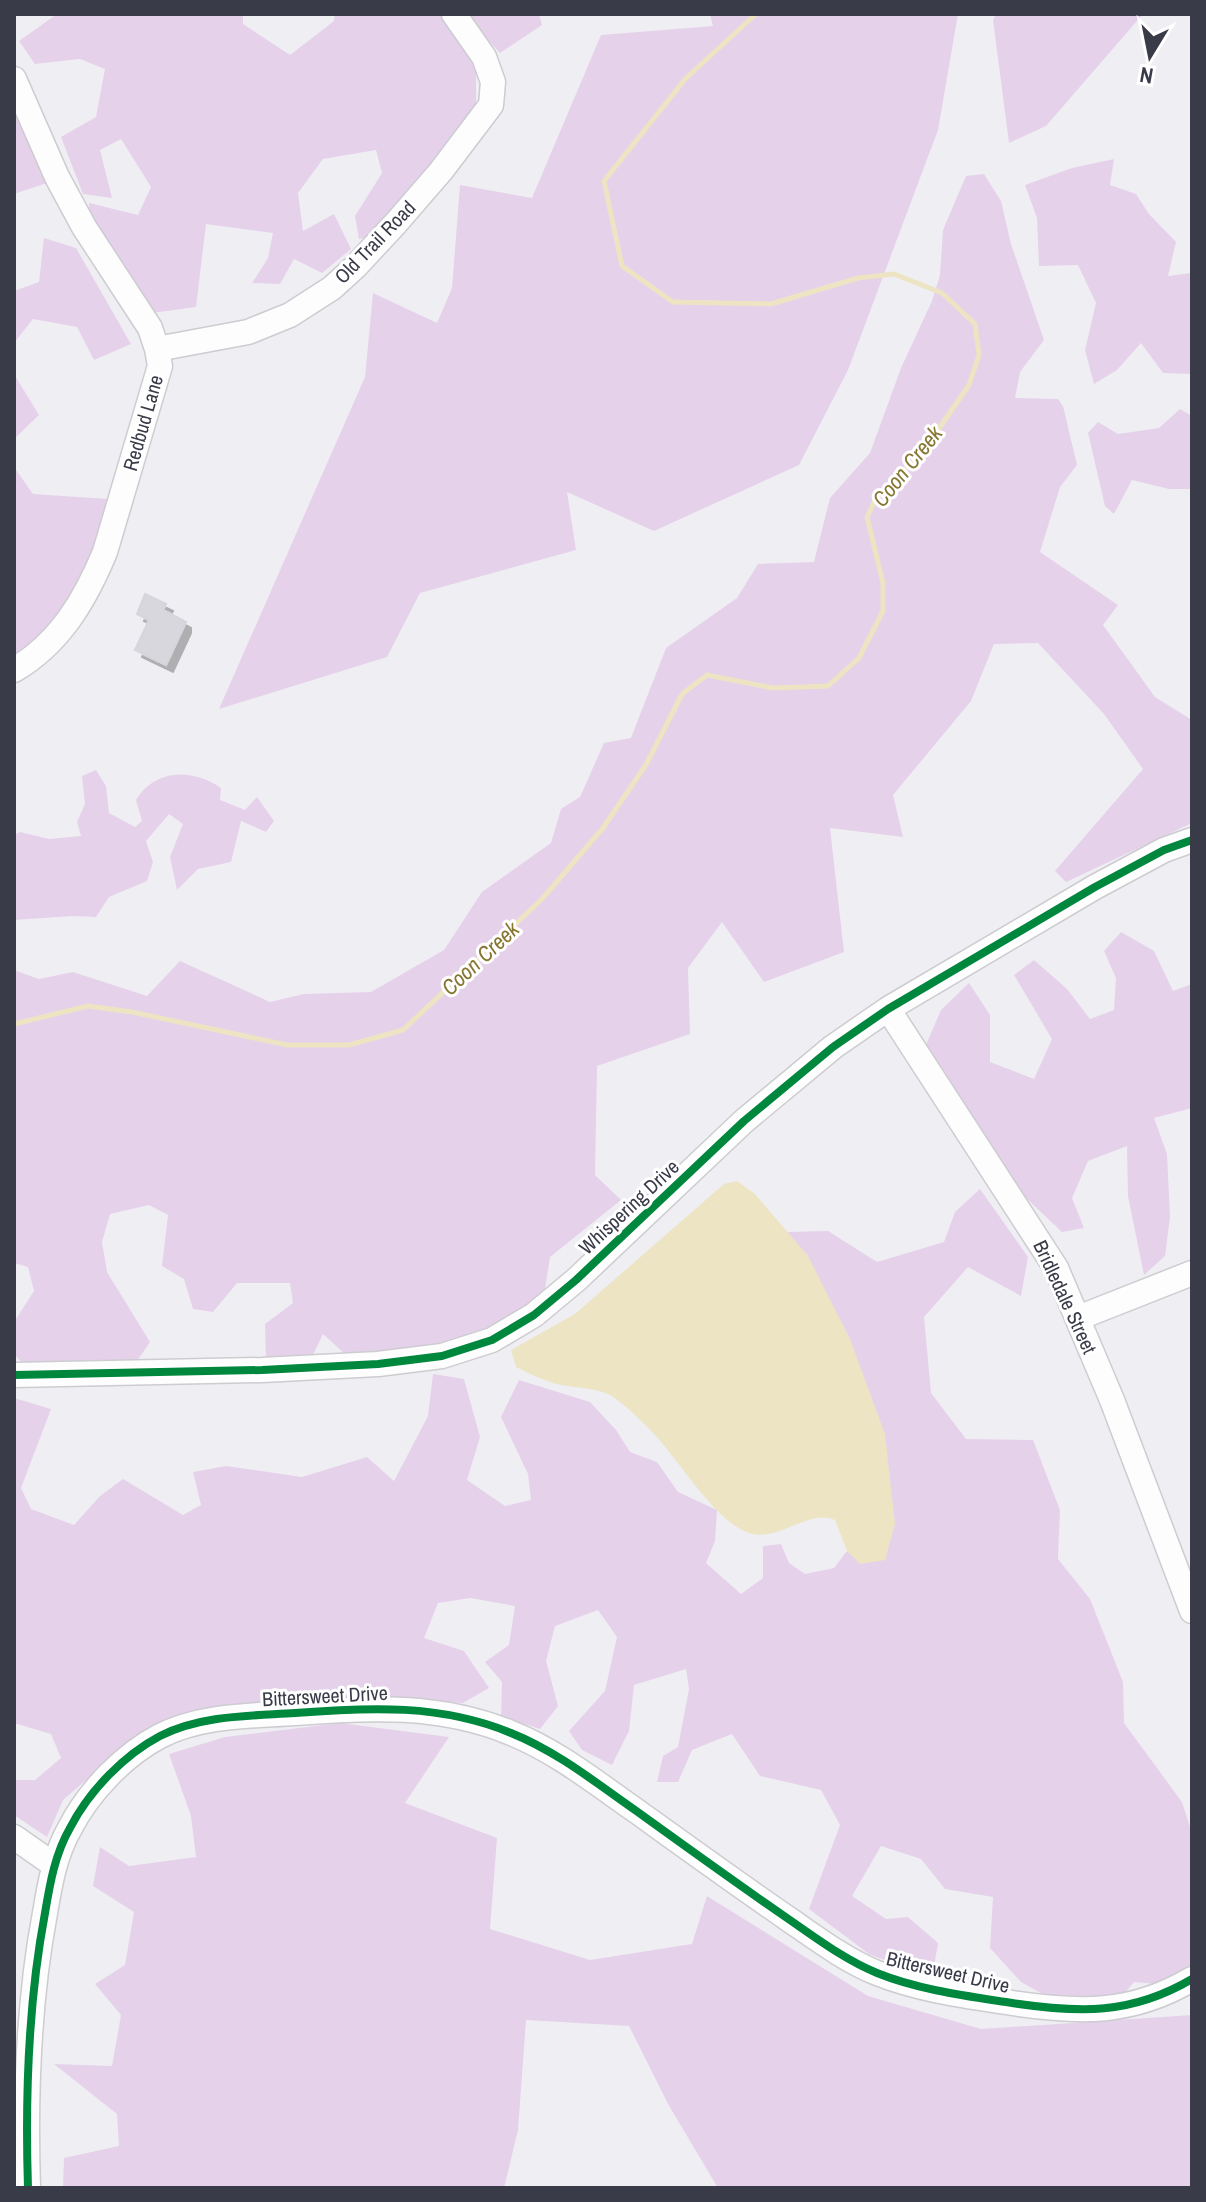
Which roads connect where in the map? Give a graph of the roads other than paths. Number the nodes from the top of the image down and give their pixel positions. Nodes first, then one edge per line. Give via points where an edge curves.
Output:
1 (454, 14) edge
2 (14, 79) edge
3 (157, 349) junction
4 (14, 670) edge
5 (1192, 840) edge
6 (888, 1009) junction
7 (1192, 1273) edge
8 (1078, 1318) junction
9 (14, 1375) edge
10 (1192, 1611) edge
11 (14, 1837) edge
12 (54, 1865) junction
13 (1192, 1979) edge
14 (23, 2187) edge

1 - 3 street, Old Trail Road via 484,57 493,82 491,105 441,171 332,288 268,326
2 - 3 street, Redbud Lane via 64,190 150,328
3 - 4 street, Redbud Lane via 160,366 95,577 56,637
5 - 6 street, Whispering Drive via 1095,887
6 - 8 street, Bridledale Street via 1031,1226
6 - 9 street, Whispering Drive via 822,1055 744,1121 576,1280 534,1315 492,1340 442,1356 378,1364
7 - 8 street
8 - 10 street, Bridledale Street
11 - 12 street
12 - 13 street, Bittersweet Drive via 70,1827 103,1783 138,1749 163,1735 223,1718 423,1710 466,1717 543,1748 819,1940 877,1973 998,2001 1085,2011 1149,2000
12 - 14 street, Bittersweet Drive via 29,2034

